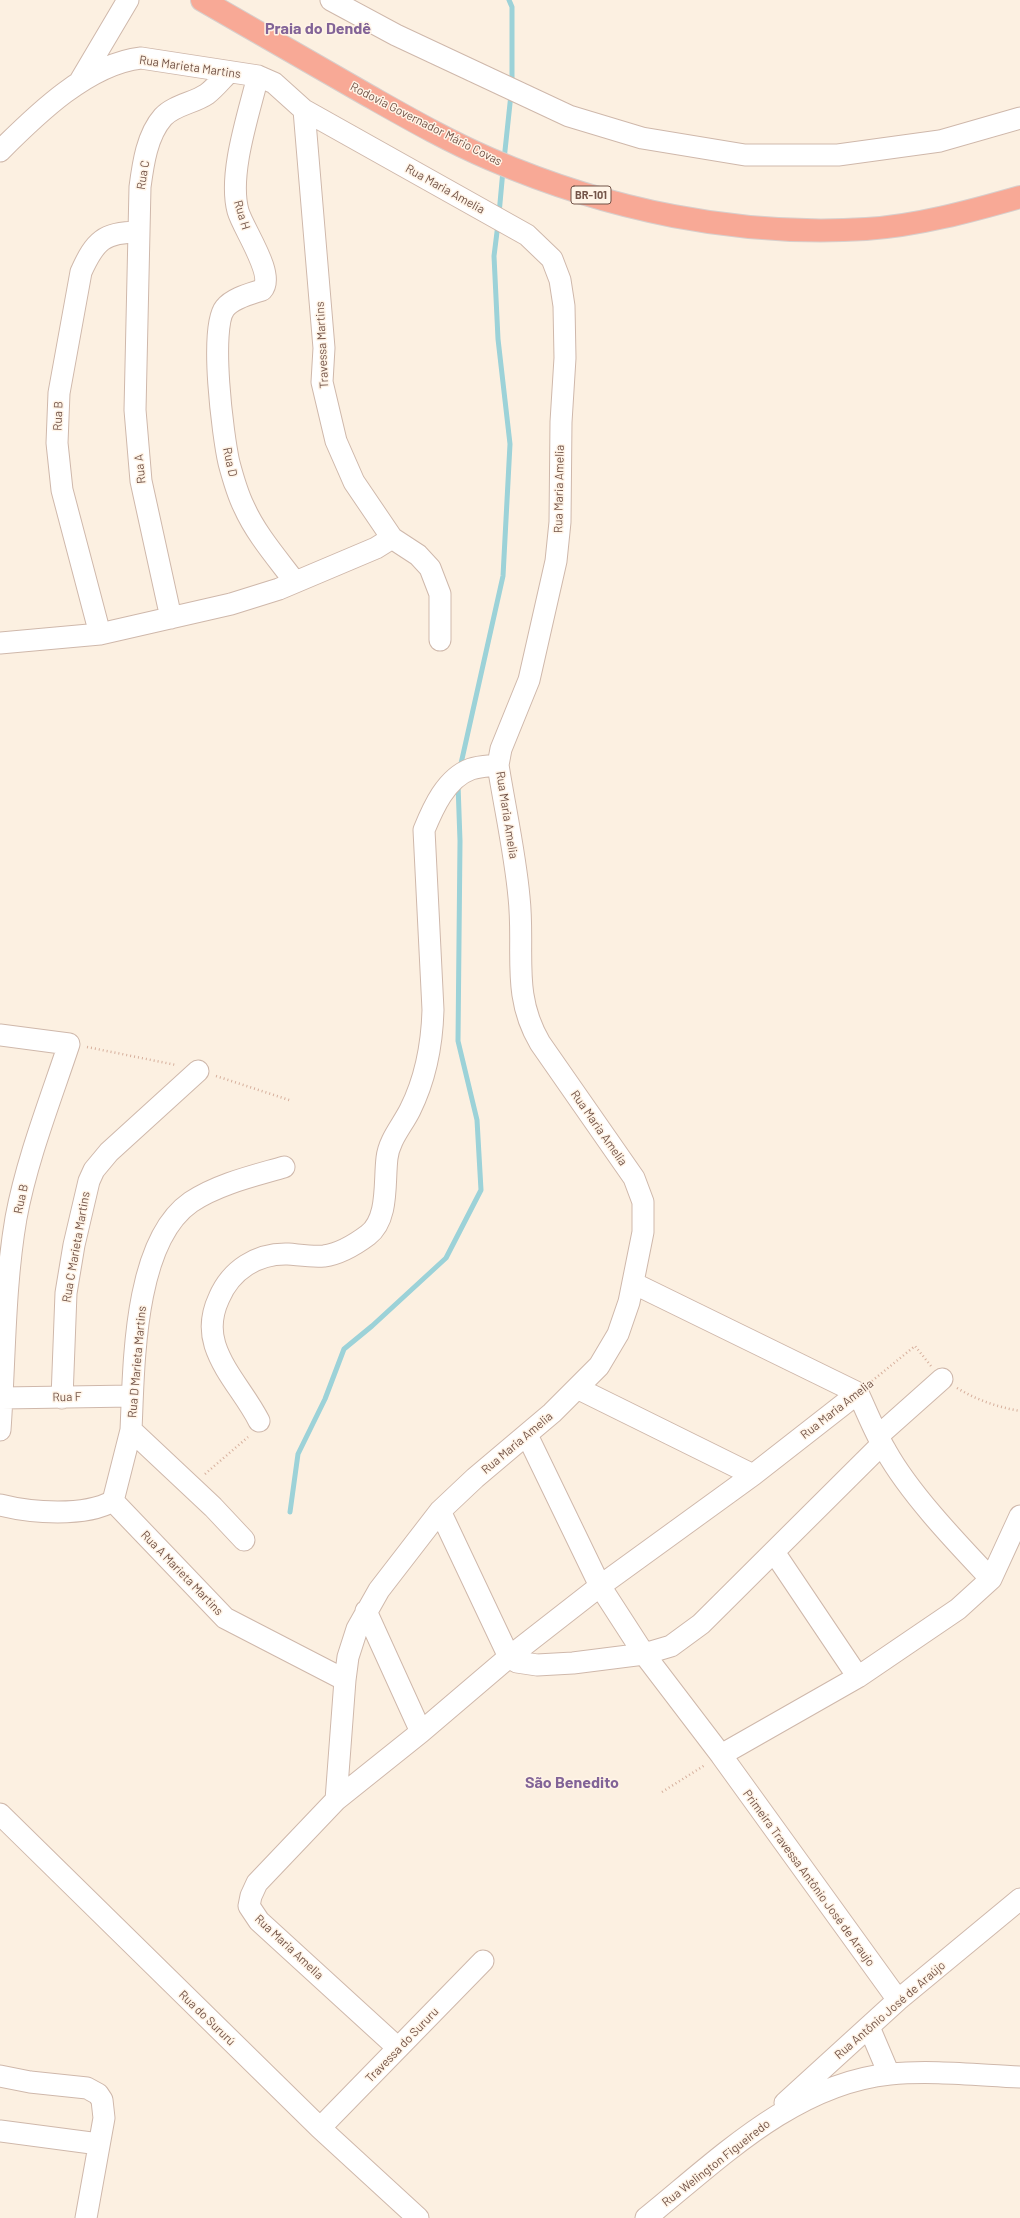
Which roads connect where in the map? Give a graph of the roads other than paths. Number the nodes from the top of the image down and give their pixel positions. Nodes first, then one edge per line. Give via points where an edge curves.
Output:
1 (128, 0) edge
2 (202, 0) edge
3 (331, 0) edge
4 (229, 72) junction
5 (258, 76) junction
6 (78, 85) junction
7 (304, 110) junction
8 (1020, 118) edge
9 (0, 151) edge
10 (1020, 197) edge
11 (138, 232) junction
12 (137, 316) joint
13 (217, 326) joint
14 (392, 538) junction
15 (295, 582) junction
16 (171, 618) junction
17 (100, 634) junction
18 (440, 640) dead end
19 (0, 643) edge
20 (498, 765) junction
21 (0, 1035) edge
22 (198, 1071) dead end
23 (284, 1167) dead end
24 (633, 1283) junction
25 (942, 1379) road end
26 (579, 1389) junction
27 (858, 1393) junction
28 (132, 1396) junction
29 (2, 1398) junction
30 (62, 1398) junction
31 (259, 1421) road end
32 (0, 1430) edge
33 (131, 1430) junction
34 (527, 1435) junction
35 (880, 1440) junction
36 (753, 1476) junction
37 (113, 1501) junction
38 (0, 1505) edge
39 (440, 1510) junction
40 (1020, 1516) edge
41 (244, 1540) dead end
42 (774, 1552) junction
43 (991, 1579) junction
44 (600, 1586) junction
45 (366, 1611) junction
46 (644, 1654) junction
47 (509, 1657) junction
48 (858, 1677) junction
49 (345, 1680) junction
50 (421, 1732) junction
51 (721, 1755) junction
52 (336, 1800) junction
53 (0, 1814) edge
54 (1020, 1899) edge
55 (483, 1961) dead end
56 (898, 2000) junction
57 (869, 2027) junction
58 (398, 2048) junction
59 (889, 2074) junction
60 (0, 2076) edge
61 (1020, 2077) edge
62 (762, 2124) junction
63 (320, 2128) junction
64 (0, 2131) edge
65 (99, 2144) junction
66 (410, 2215) edge
67 (86, 2218) edge
68 (646, 2218) edge

1 - 6 street
2 - 10 highway, Rodovia Governador Mário Covas / BR-101 via 403,115 488,159 557,185 622,205 689,221 782,230 867,229 958,214
3 - 8 street via 396,35 568,116 642,138 745,155 838,155 940,141
4 - 5 street, Rua Marieta Martins
4 - 6 street, Rua Marieta Martins via 141,58 125,60 99,70
4 - 11 street, Rua C via 207,94 168,113 157,126 144,158
5 - 7 street, Rua Marieta Martins via 274,83
5 - 13 street, Rua H via 235,183 238,211 262,261 266,284 262,290 231,302 224,309
6 - 9 street, Rua Marieta Martins via 34,116
7 - 14 street, Travessa Martins via 324,348 322,382 336,442 354,482
7 - 20 street, Rua Maria Amelia via 527,235 552,259 560,280 566,358 560,422 560,522 556,561 529,680
11 - 12 street, Rua C
11 - 17 street, Rua B via 108,235 87,257 81,272 59,393 57,443 62,490
12 - 16 street, Rua A via 135,410 141,481
13 - 15 street, Rua D via 223,420 234,481 252,522
14 - 15 street via 376,548
14 - 18 street, Travessa Martins via 418,555 430,568 437,581 440,594
15 - 16 street via 231,604
16 - 17 street
17 - 19 street
20 - 24 street, Rua Maria Amelia via 520,898 520,985 524,1004 540,1044 634,1178 643,1202 642,1232
20 - 31 street via 470,769 450,784 434,807 424,830 434,1010 432,1037 425,1073 417,1094 391,1142 387,1156 382,1206 376,1227 369,1235 346,1249 326,1256 268,1256 237,1270 224,1285 216,1305 211,1327 215,1346
21 - 29 street, Rua B via 69,1044 25,1177 16,1219
22 - 30 street, Rua C Marieta Martins via 109,1152 88,1181 66,1293
23 - 28 street, Rua D Marieta Martins via 238,1181 191,1202 169,1225 156,1248 145,1288 137,1335
24 - 26 street, Rua Maria Amelia via 618,1334 599,1366
24 - 27 street
25 - 35 street
26 - 34 street, Rua Maria Amelia
26 - 36 street
27 - 35 street
27 - 36 street, Rua Maria Amelia
28 - 30 street, Rua F
28 - 33 street, Rua D Marieta Martins
29 - 30 street, Rua F
29 - 32 street, Rua B
33 - 37 street
33 - 41 street, Rua D Marieta Martins
34 - 39 street, Rua Maria Amelia
34 - 44 street, Primeira Travessa Antônio José de Araujo
35 - 42 street
35 - 43 street via 895,1465 935,1516
36 - 44 street, Rua Maria Amelia
37 - 38 street via 103,1507 56,1512 28,1511
37 - 49 street, Rua A Marieta Martins via 225,1618
39 - 45 street, Rua Maria Amelia via 392,1572
39 - 47 street
40 - 43 street
42 - 46 street via 689,1634 671,1646
42 - 48 street
43 - 48 street via 958,1609
44 - 46 street, Primeira Travessa Antônio José de Araujo
44 - 47 street, Rua Maria Amelia
45 - 49 street, Rua Maria Amelia via 348,1657
45 - 50 street
46 - 47 street via 537,1665 517,1662
46 - 51 street, Primeira Travessa Antônio José de Araujo
47 - 50 street, Rua Maria Amelia
48 - 51 street
49 - 52 street, Rua Maria Amelia
50 - 52 street, Rua Maria Amelia
51 - 56 street, Primeira Travessa Antônio José de Araujo
52 - 58 street, Rua Maria Amelia via 257,1883 249,1906 259,1921
53 - 63 street, Rua do Sururú
54 - 56 street, Rua Antônio José de Araújo
55 - 58 street, Travessa do Sururu
56 - 57 street, Rua Antônio José de Araújo
57 - 59 street
57 - 62 street, Rua Antônio José de Araújo
58 - 63 street, Travessa do Sururu
59 - 61 street, Rua Welington Figueiredo
59 - 62 street, Rua Welington Figueiredo via 848,2083 825,2092
60 - 65 street via 95,2091 102,2100 104,2109
62 - 68 street, Rua Welington Figueiredo
63 - 66 street, Rua do Sururú
64 - 65 street
65 - 67 street

